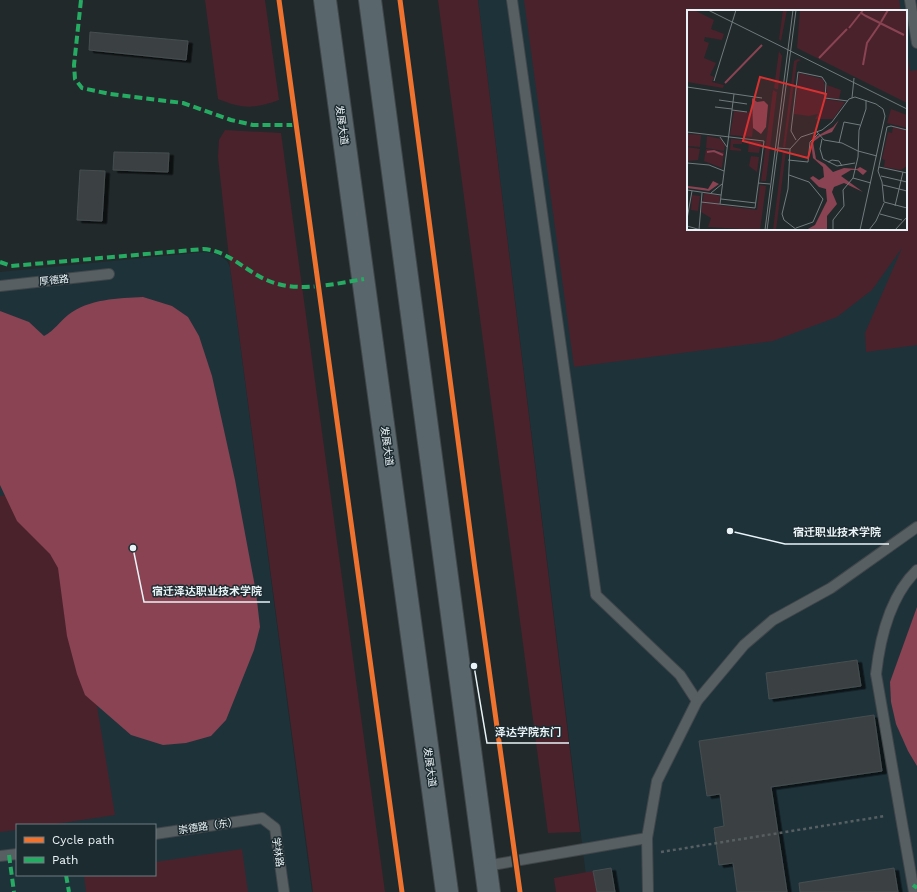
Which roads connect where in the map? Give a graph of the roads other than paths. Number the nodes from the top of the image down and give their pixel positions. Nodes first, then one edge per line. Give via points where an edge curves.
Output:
1 (325, 0) edge
2 (370, 0) edge
3 (512, 0) edge
4 (910, 0) edge
5 (917, 43) edge
6 (109, 274) dead end
7 (0, 286) edge
8 (917, 527) edge
9 (917, 570) edge
10 (697, 701) junction
11 (262, 818) joint
12 (156, 834) edge
13 (647, 838) junction
14 (16, 854) edge
15 (0, 856) edge
16 (486, 866) junction
17 (284, 892) edge
18 (447, 892) edge
19 (489, 892) edge
20 (648, 892) edge
21 (914, 892) edge

1 - 18 main road, 发展大道
2 - 16 main road
3 - 10 lane via 596,595 680,675
4 - 5 lane
6 - 7 lane, 厚德路
8 - 10 lane via 831,588 774,620 744,645
9 - 21 lane via 906,580 888,620 879,649 876,674
10 - 13 lane via 657,781
11 - 12 lane, 崇德路（东）
11 - 17 lane, 学林路 via 275,828
13 - 16 lane
13 - 20 lane
14 - 15 lane
16 - 19 main road

